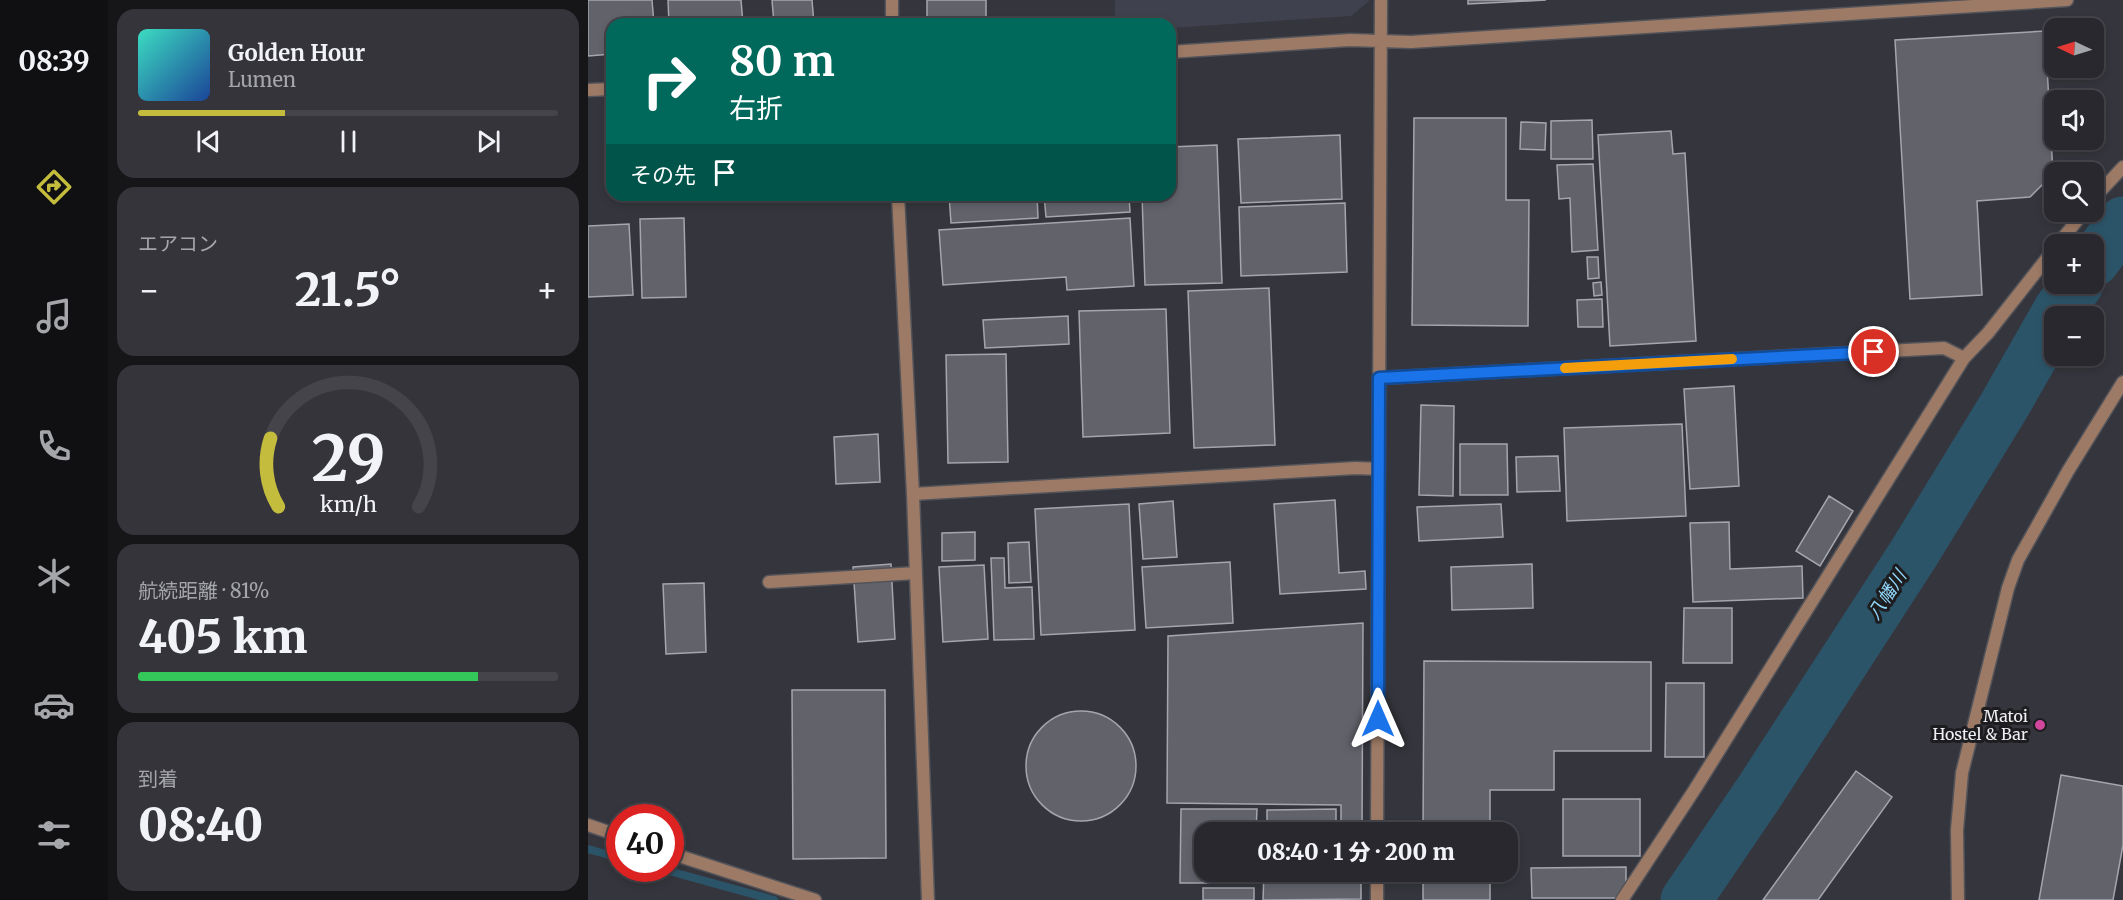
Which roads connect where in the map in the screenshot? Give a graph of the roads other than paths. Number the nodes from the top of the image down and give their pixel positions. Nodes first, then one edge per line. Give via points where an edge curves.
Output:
1 (892, 0) edge
2 (1381, 0) edge
3 (2067, 0) edge
4 (892, 18) edge
5 (1381, 40) junction
6 (1176, 52) edge
7 (606, 89) edge
8 (588, 90) edge
9 (2123, 166) edge
10 (2104, 187) edge
11 (898, 201) edge
12 (2076, 222) edge
13 (2066, 234) edge
14 (2044, 262) edge
15 (1964, 358) junction
16 (1379, 378) junction
17 (2123, 382) edge
18 (1379, 470) junction
19 (913, 494) junction
20 (916, 573) junction
21 (770, 582) dead end
22 (1377, 822) edge
23 (588, 825) edge
24 (606, 831) edge
25 (684, 857) edge
26 (1377, 882) edge
27 (814, 900) edge
28 (928, 900) edge
29 (1377, 900) edge
30 (1622, 900) edge
31 (1958, 900) edge

1 - 4 street
2 - 5 street
3 - 5 street via 1411,42
5 - 6 street
5 - 16 street
7 - 8 street
9 - 10 street
11 - 19 street
12 - 13 street
14 - 15 street via 1989,333
15 - 16 street via 1944,348
15 - 30 street
16 - 18 street
17 - 31 street via 2068,471 2018,561 2008,588 1962,773 1957,830
18 - 19 street via 1356,468
18 - 22 street
19 - 20 street
20 - 21 street
20 - 28 street
23 - 24 street
25 - 27 street
26 - 29 street

